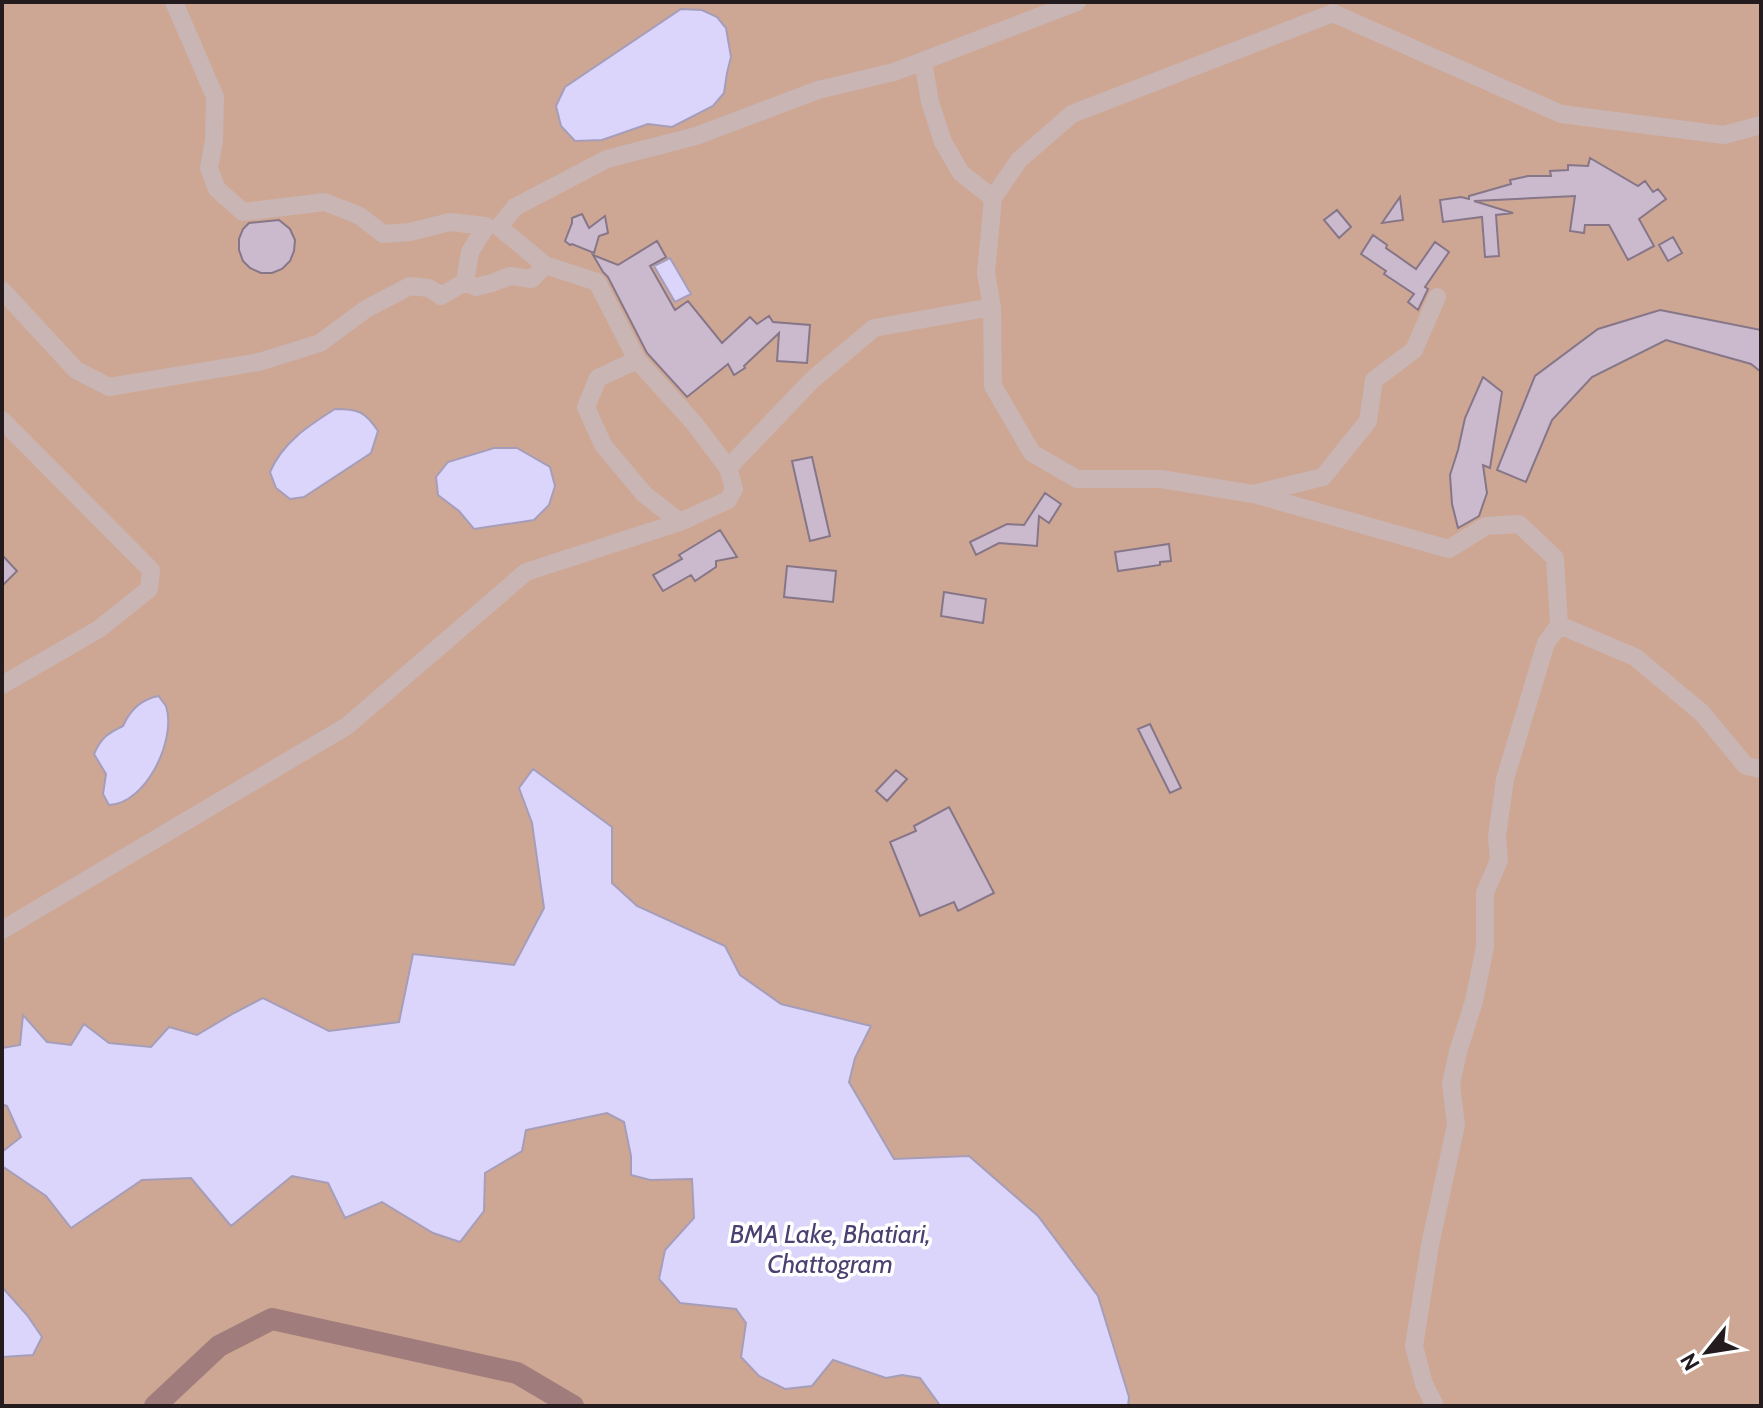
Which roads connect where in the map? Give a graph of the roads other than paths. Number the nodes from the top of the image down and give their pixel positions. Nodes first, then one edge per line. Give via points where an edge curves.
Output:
1 (174, 2) edge
2 (1077, 2) edge
3 (923, 61) junction
4 (1761, 125) edge
5 (993, 198) junction
6 (493, 226) junction
7 (545, 265) junction
8 (465, 282) junction
9 (2, 290) edge
10 (1437, 297) dead end
11 (992, 307) junction
12 (637, 360) junction
13 (2, 420) edge
14 (728, 468) junction
15 (1253, 494) junction
16 (680, 522) junction
17 (1559, 625) junction
18 (2, 685) edge
19 (1761, 769) edge
20 (2, 930) edge
21 (155, 1406) edge
22 (573, 1406) edge
23 (1435, 1406) edge

1 - 6 street via 215,97 209,168 217,189 243,212 325,202 360,216 383,234 450,222
2 - 3 street
3 - 5 street via 943,142 961,173
3 - 6 street via 818,90 696,136 607,159 515,207
4 - 5 street via 1724,135 1561,114 1333,13 1072,114 1019,160
5 - 11 street via 986,273
6 - 7 street
6 - 8 street via 470,252
7 - 8 street via 532,279 510,276 476,287
7 - 12 street via 597,282
8 - 9 street via 441,296 410,286 366,309 320,343 259,362 109,387 76,370
10 - 15 street via 1414,350 1374,380 1368,421 1323,477
11 - 14 street via 874,328 812,380
11 - 15 street via 993,386 1032,453 1077,479 1161,479
12 - 14 street
12 - 16 street via 598,378 586,407 603,445 644,494
13 - 18 street via 151,570 149,589 99,629
14 - 16 street via 734,489 728,500
15 - 17 street via 1449,549 1486,526 1519,524 1555,558
16 - 20 street via 526,572 347,726
17 - 19 street via 1635,657 1702,713 1746,766
17 - 23 street via 1546,643 1505,779 1499,860 1485,893 1485,947 1451,1084 1456,1125 1414,1346
21 - 22 main road via 219,1346 272,1319 517,1373

